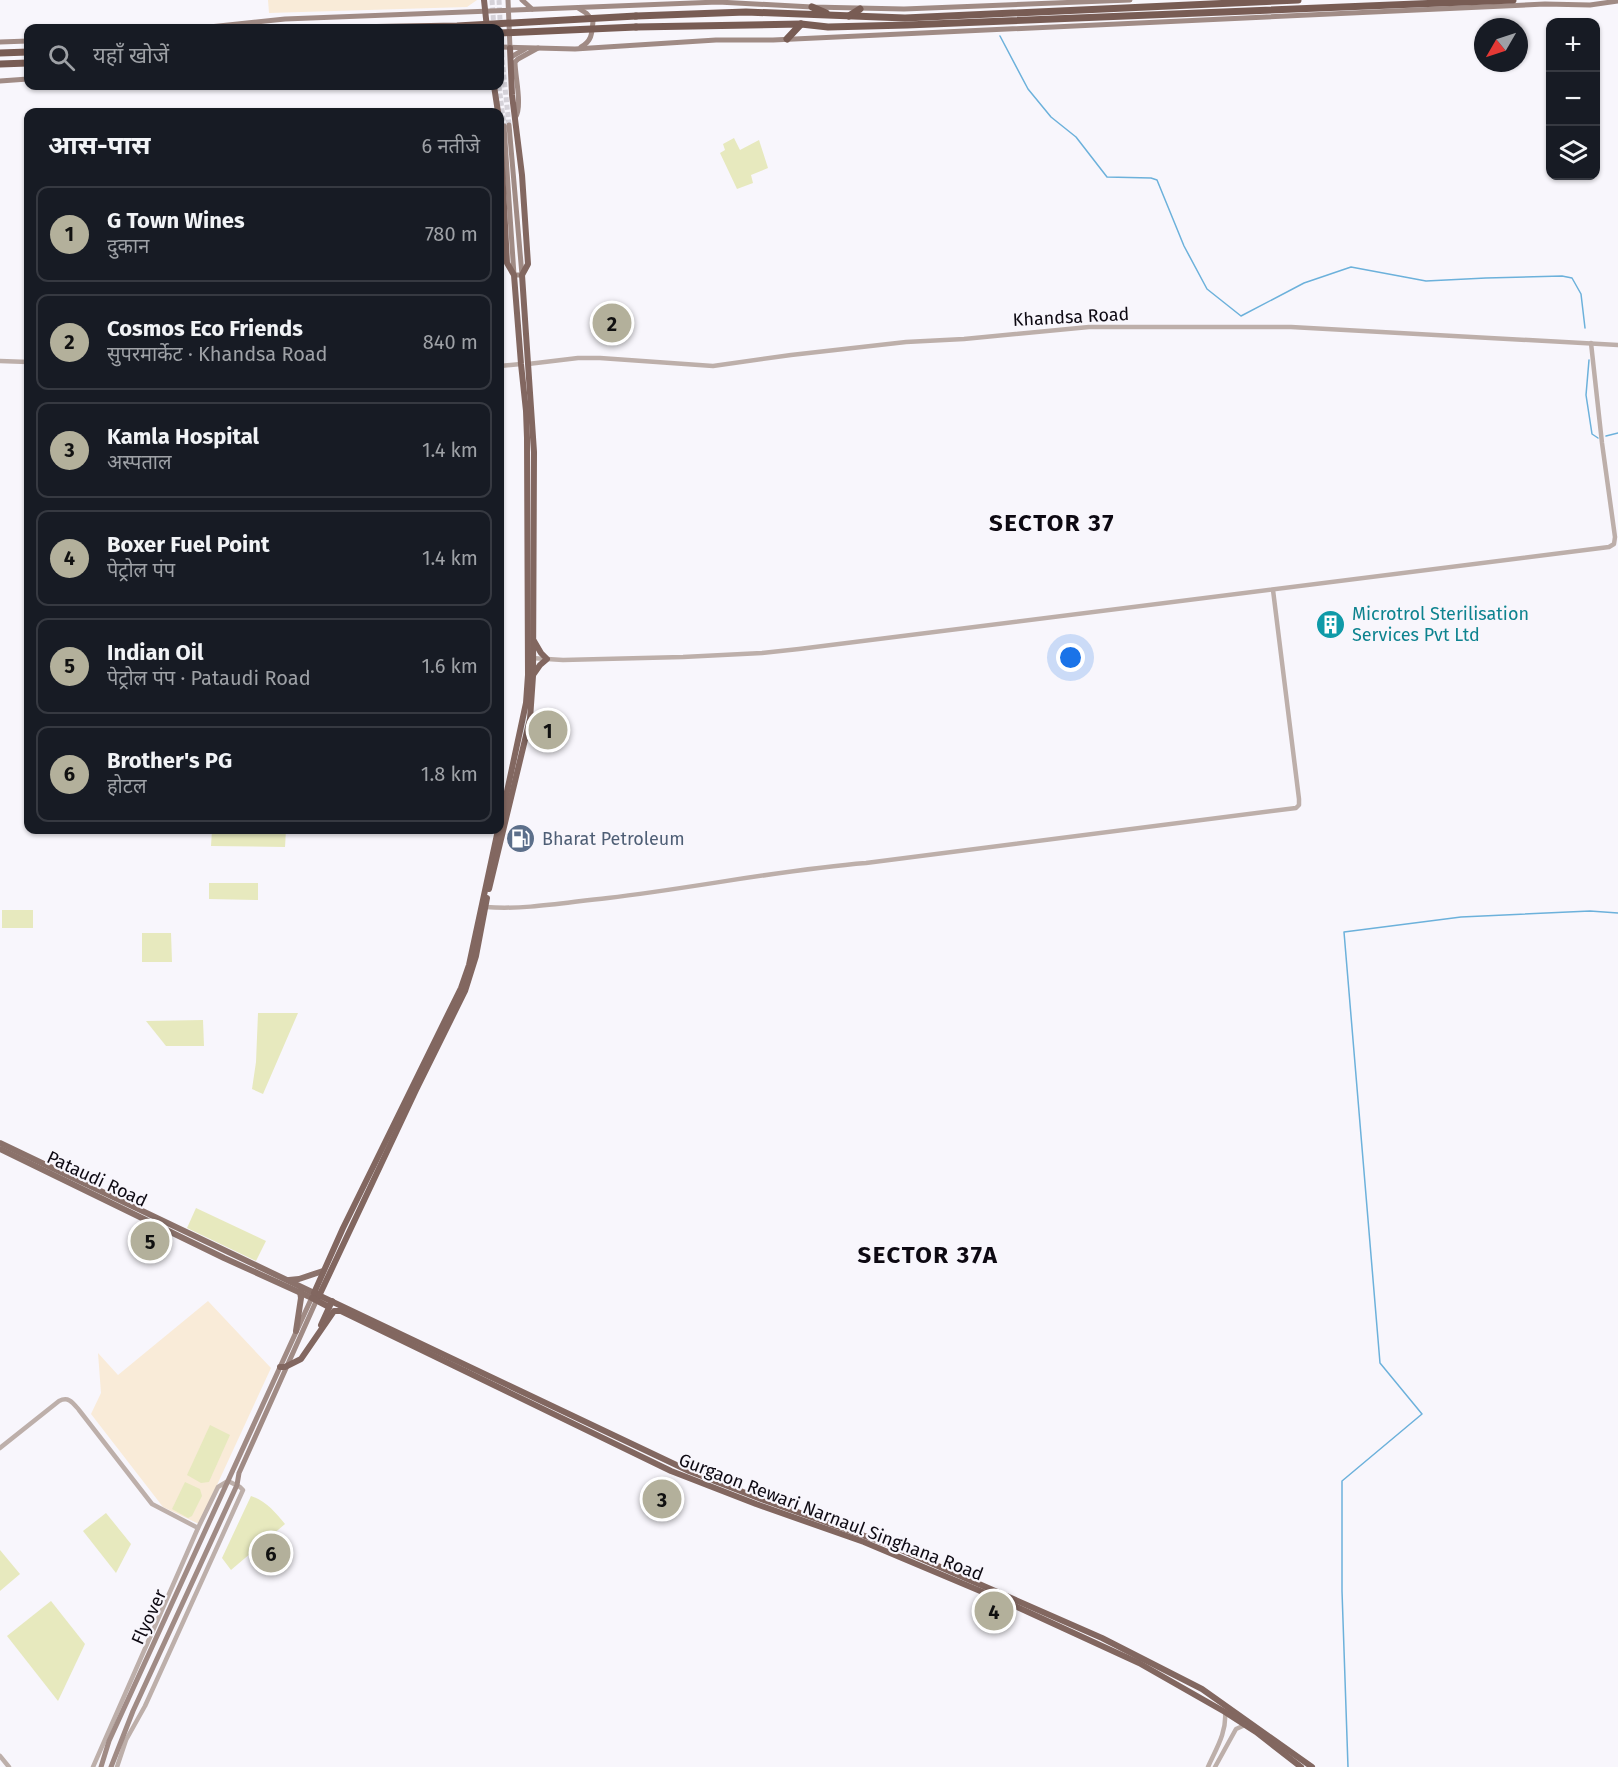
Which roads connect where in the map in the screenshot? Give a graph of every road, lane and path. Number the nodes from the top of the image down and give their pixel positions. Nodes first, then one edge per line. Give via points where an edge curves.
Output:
1 (484, 0) edge
2 (508, 0) edge
3 (522, 0) edge
4 (1130, 0) edge
5 (1298, 0) edge
6 (1513, 0) edge
7 (1107, 1) edge
8 (1618, 1) edge
9 (577, 7) junction
10 (812, 7) junction
11 (532, 9) junction
12 (860, 9) junction
13 (485, 10) junction
14 (507, 10) junction
15 (468, 11) junction
16 (829, 15) junction
17 (849, 16) junction
18 (238, 24) edge
19 (471, 24) edge
20 (487, 24) edge
21 (493, 24) edge
22 (801, 24) junction
23 (1023, 24) junction
24 (504, 33) edge
25 (787, 39) junction
26 (24, 41) edge
27 (0, 42) edge
28 (504, 47) edge
29 (510, 48) junction
30 (527, 48) junction
31 (539, 48) junction
32 (579, 48) junction
33 (24, 52) edge
34 (0, 53) edge
35 (510, 57) junction
36 (24, 63) edge
37 (0, 64) edge
38 (24, 79) edge
39 (0, 81) edge
40 (495, 90) edge
41 (497, 108) edge
42 (515, 118) junction
43 (504, 127) edge
44 (504, 216) edge
45 (514, 275) junction
46 (522, 275) junction
47 (1591, 343) junction
48 (1618, 345) edge
49 (0, 361) edge
50 (24, 362) edge
51 (524, 364) junction
52 (504, 366) edge
53 (530, 438) junction
54 (1273, 590) junction
55 (533, 638) junction
56 (530, 658) junction
57 (547, 659) junction
58 (533, 676) junction
59 (522, 739) junction
60 (504, 809) edge
61 (504, 823) edge
62 (497, 834) edge
63 (502, 834) edge
64 (486, 907) junction
65 (443, 1030) junction
66 (0, 1143) edge
67 (0, 1149) edge
68 (323, 1271) junction
69 (289, 1280) junction
70 (300, 1292) junction
71 (315, 1297) junction
72 (331, 1304) junction
73 (296, 1331) junction
74 (319, 1332) junction
75 (283, 1367) junction
76 (0, 1448) edge
77 (228, 1481) junction
78 (237, 1485) junction
79 (198, 1528) junction
80 (1003, 1597) junction
81 (1225, 1712) junction
82 (1245, 1725) junction
83 (1222, 1736) junction
84 (1230, 1738) junction
85 (0, 1756) edge
86 (114, 1766) edge
87 (9, 1767) edge
88 (93, 1767) edge
89 (101, 1767) edge
90 (1208, 1767) edge
91 (1215, 1767) edge
92 (1301, 1767) edge
93 (1312, 1767) edge

1 - 13 highway
1 - 15 main road
2 - 14 main road
3 - 11 main road
4 - 7 main road
5 - 17 highway via 905,18
6 - 23 highway
7 - 12 main road
8 - 23 main road
9 - 10 main road via 718,2
9 - 11 main road
9 - 32 main road via 593,21 590,41
10 - 12 main road
10 - 16 highway
11 - 14 main road
12 - 17 highway
13 - 14 main road
13 - 15 main road
13 - 20 highway
14 - 29 main road
15 - 18 main road
15 - 19 main road
16 - 17 highway
16 - 21 highway, bridge via 746,12
22 - 23 highway
22 - 24 highway, bridge
22 - 25 highway
23 - 25 main road
25 - 32 main road
26 - 27 main road
28 - 29 main road
29 - 30 main road
29 - 35 highway
30 - 31 main road
30 - 35 main road
31 - 32 main road
31 - 42 main road via 515,62 519,107
33 - 34 highway
35 - 42 highway
36 - 37 highway
38 - 39 main road
40 - 41 highway
42 - 46 highway via 528,264
43 - 45 main road
43 - 46 main road
44 - 45 highway via 507,263
45 - 46 main road
45 - 51 highway
46 - 51 highway
47 - 48 street, Khandsa Road
47 - 51 street, Khandsa Road via 1291,327 1089,327 906,342 713,366 600,358
47 - 54 street via 1615,537 1611,546
49 - 50 street
51 - 52 street, Khandsa Road
51 - 53 highway
53 - 55 highway
53 - 56 highway
54 - 57 street via 762,653
54 - 64 street via 1299,799 1296,808 822,866 560,904
55 - 56 highway
55 - 57 highway
56 - 57 street
56 - 58 highway
56 - 59 highway
57 - 58 highway
58 - 59 highway via 531,705
59 - 60 highway
59 - 61 highway
62 - 65 highway via 469,965
63 - 64 highway
64 - 65 highway via 468,981
65 - 68 highway
65 - 71 highway
66 - 69 main road
67 - 70 main road, Pataudi Road
68 - 69 main road
68 - 71 highway
69 - 71 main road
70 - 71 main road, Pataudi Road
70 - 73 main road
71 - 72 highway
71 - 73 main road
71 - 75 main road
72 - 74 highway
72 - 80 highway via 689,1471 890,1545
73 - 75 main road
74 - 75 highway via 301,1359
74 - 80 highway, Gurgaon Rewari Narnaul Singhana Road via 334,1311 341,1311 671,1471
75 - 77 main road, Flyover
75 - 78 main road
76 - 79 street via 59,1401 68,1399 152,1504
77 - 78 street
77 - 79 street via 218,1487
77 - 89 main road, Flyover via 108,1741
78 - 86 main road via 134,1711
79 - 88 street
80 - 81 highway, Gurgaon Rewari Narnaul Singhana Road via 1139,1663
80 - 93 highway via 1102,1638 1202,1689
81 - 82 highway, Gurgaon Rewari Narnaul Singhana Road
81 - 83 street
82 - 84 street
82 - 92 highway, Gurgaon Rewari Narnaul Singhana Road
83 - 84 street
83 - 90 street
84 - 91 street
85 - 87 street

